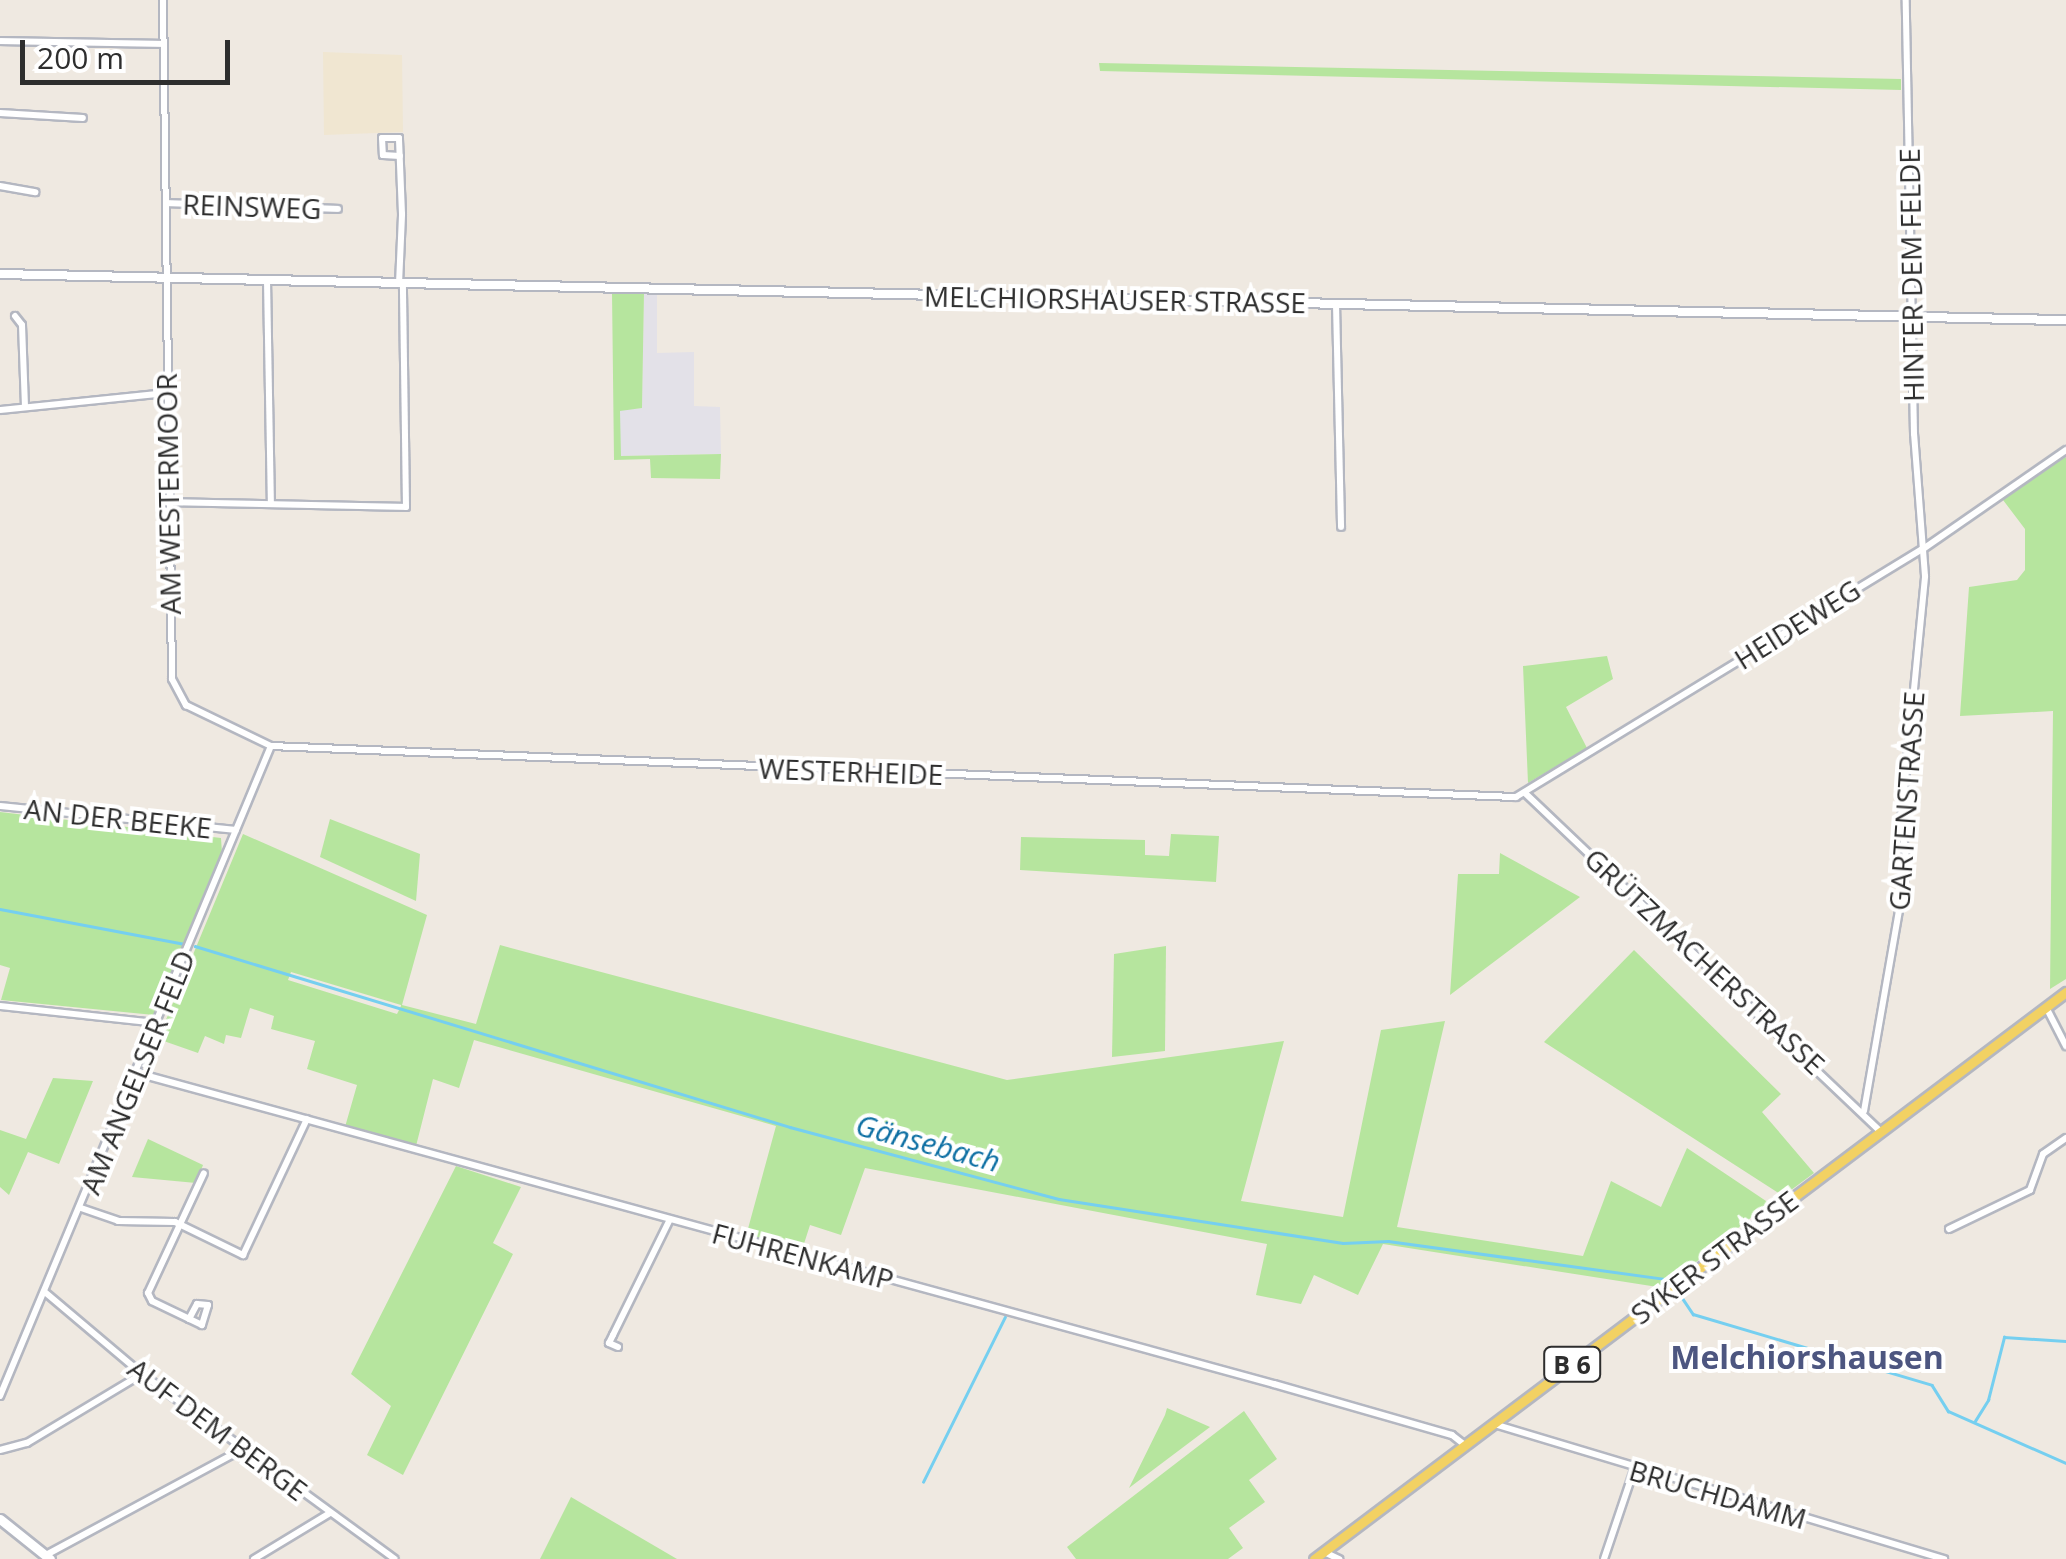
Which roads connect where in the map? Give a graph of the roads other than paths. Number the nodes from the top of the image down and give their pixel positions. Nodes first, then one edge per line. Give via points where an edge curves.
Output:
1 (163, 0) edge
2 (1906, 0) edge
3 (0, 41) edge
4 (164, 44) junction
5 (0, 113) edge
6 (84, 118) dead end
7 (400, 156) dead end
8 (0, 186) edge
9 (35, 192) dead end
10 (166, 202) junction
11 (338, 209) dead end
12 (0, 274) edge
13 (164, 278) junction
14 (267, 280) junction
15 (401, 284) junction
16 (1336, 304) junction
17 (15, 316) dead end
18 (1912, 316) junction
19 (2066, 320) edge
20 (166, 393) junction
21 (25, 407) junction
22 (0, 410) edge
23 (2066, 450) edge
24 (167, 502) junction
25 (271, 503) junction
26 (1342, 527) dead end
27 (1923, 549) junction
28 (186, 705) joint
29 (270, 746) junction
30 (1525, 793) junction
31 (0, 806) edge
32 (236, 830) junction
33 (2066, 992) edge
34 (0, 1006) edge
35 (2046, 1007) junction
36 (157, 1023) junction
37 (2066, 1046) edge
38 (137, 1072) junction
39 (1864, 1111) junction
40 (307, 1119) junction
41 (1881, 1132) junction
42 (2066, 1138) edge
43 (204, 1173) dead end
44 (82, 1208) junction
45 (670, 1219) junction
46 (180, 1225) junction
47 (1949, 1229) dead end
48 (46, 1292) junction
49 (189, 1319) dead end
50 (618, 1348) dead end
51 (142, 1374) junction
52 (0, 1396) edge
53 (1494, 1424) junction
54 (239, 1445) junction
55 (1465, 1445) junction
56 (0, 1450) edge
57 (1634, 1470) junction
58 (330, 1513) junction
59 (0, 1518) edge
60 (1324, 1552) junction
61 (48, 1557) edge
62 (254, 1559) edge
63 (396, 1559) edge
64 (1314, 1559) edge
65 (1339, 1559) edge
66 (1604, 1559) edge
67 (1944, 1559) edge

1 - 4 street, AM WESTERMOOR
2 - 18 street, HINTER DEM FELDE
3 - 4 street
4 - 10 street, AM WESTERMOOR
5 - 6 street
7 - 15 street
8 - 9 street
10 - 11 street, REINSWEG
10 - 13 street, AM WESTERMOOR
12 - 13 street, MELCHIORSHAUSER STRASSE
13 - 14 street, MELCHIORSHAUSER STRASSE
13 - 20 street, AM WESTERMOOR
14 - 15 street, MELCHIORSHAUSER STRASSE
14 - 25 street
15 - 16 street, MELCHIORSHAUSER STRASSE
15 - 25 street via 406,507
16 - 18 street, MELCHIORSHAUSER STRASSE
16 - 26 street
17 - 21 street via 22,326
18 - 19 street, MELCHIORSHAUSER STRASSE
18 - 27 street, HINTER DEM FELDE
20 - 21 street
20 - 24 street, AM WESTERMOOR
21 - 22 street
23 - 27 street, HEIDEWEG
24 - 25 street
24 - 28 street, AM WESTERMOOR via 172,680
27 - 30 street, HEIDEWEG
27 - 39 street, GARTENSTRASSE via 1902,822 1907,864
28 - 29 street, WESTERHEIDE
29 - 30 street, WESTERHEIDE via 1506,799
29 - 32 street, AM ANGELSER FELD
30 - 39 street, GRÜTZMACHERSTRASSE
31 - 32 street, AN DER BEEKE
32 - 36 street, AM ANGELSER FELD
33 - 35 main road, SYKER STRASSE / B 6
34 - 36 street
35 - 37 street
35 - 41 main road, SYKER STRASSE / B 6
36 - 38 street, AM ANGELSER FELD
38 - 40 street, FUHRENKAMP
38 - 44 street, AM ANGELSER FELD
39 - 41 street, GRÜTZMACHERSTRASSE
40 - 45 street, FUHRENKAMP
40 - 46 street via 243,1255
41 - 53 main road, SYKER STRASSE / B 6
42 - 47 street via 2043,1154 2030,1190
43 - 46 street
44 - 46 street via 118,1221
44 - 48 street, AM ANGELSER FELD
45 - 50 street via 613,1334 610,1343
45 - 55 street, FUHRENKAMP via 1414,1424
46 - 49 street via 148,1293
48 - 51 street, AUF DEM BERGE
48 - 52 street, AM ANGELSER FELD
51 - 54 street, AUF DEM BERGE
51 - 56 street via 26,1443
53 - 55 main road, SYKER STRASSE / B 6
53 - 57 street, BRUCHDAMM
54 - 58 street, AUF DEM BERGE
54 - 61 street via 232,1455
55 - 60 main road, SYKER STRASSE / B 6
57 - 66 street
57 - 67 street, BRUCHDAMM
58 - 62 street
58 - 63 street, AUF DEM BERGE
59 - 61 main road
60 - 64 main road, SYKER STRASSE / B 6
60 - 65 street

